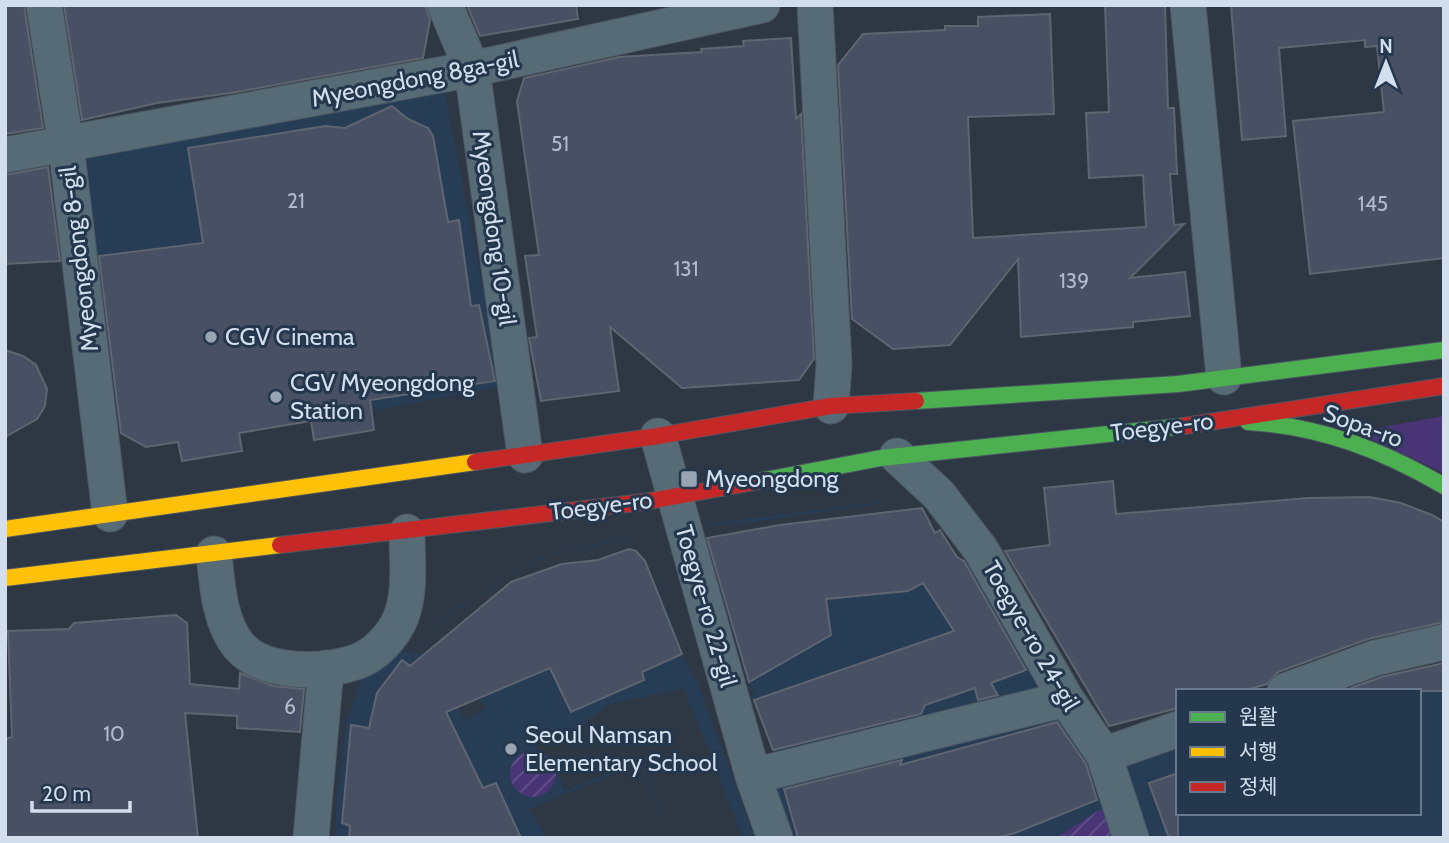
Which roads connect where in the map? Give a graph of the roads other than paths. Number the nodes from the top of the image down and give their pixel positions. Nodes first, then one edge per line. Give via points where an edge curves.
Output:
1 (44, 5) edge
2 (445, 5) edge
3 (762, 5) edge
4 (815, 5) edge
5 (1188, 5) edge
6 (472, 69) junction
7 (66, 145) junction
8 (5, 155) edge
9 (1372, 342) dead end
10 (1444, 350) edge
11 (1224, 377) junction
12 (1178, 384) junction
13 (1444, 386) edge
14 (831, 406) junction
15 (1337, 421) dead end
16 (1262, 422) junction
17 (1196, 425) junction
18 (658, 436) junction
19 (525, 455) junction
20 (897, 456) junction
21 (1444, 486) edge
22 (674, 496) junction
23 (110, 514) junction
24 (5, 528) edge
25 (407, 532) junction
26 (214, 554) junction
27 (5, 578) edge
28 (1444, 642) edge
29 (326, 668) junction
30 (1290, 689) edge
31 (1066, 699) junction
32 (1176, 730) edge
33 (1104, 755) junction
34 (753, 776) junction
35 (311, 838) edge
36 (775, 838) edge
37 (1131, 838) edge

1 - 7 street, Myeongdong 8-gil
2 - 6 street, Myeongdong 10-gil
3 - 6 street, Myeongdong 8ga-gil
4 - 14 street via 834,365
5 - 11 street, Toegye-ro
6 - 7 street, Myeongdong 8ga-gil
6 - 19 street, Myeongdong 10-gil
7 - 8 street, Myeongdong 8ga-gil
7 - 23 street, Myeongdong 8-gil
9 - 11 main road, Toegye-ro
10 - 12 main road, Toegye-ro
11 - 12 main road, Toegye-ro
12 - 14 main road, Toegye-ro
13 - 17 main road, Toegye-ro
14 - 18 main road, Toegye-ro
15 - 16 main road
16 - 17 main road
16 - 21 main road, Sopa-ro via 1358,443
17 - 20 main road, Toegye-ro
18 - 19 main road, Toegye-ro
18 - 22 street, Toegye-ro 22-gil
19 - 23 main road, Toegye-ro
20 - 22 main road, Toegye-ro
20 - 31 street, Toegye-ro 24-gil via 939,495 981,550
22 - 25 main road, Toegye-ro
22 - 34 street, Toegye-ro 22-gil
23 - 24 main road, Toegye-ro
25 - 26 main road, Toegye-ro
25 - 29 street via 407,590 401,617 384,643 358,662
26 - 27 main road, Toegye-ro
26 - 29 street via 223,611 239,645 284,666
28 - 30 street via 1375,658
29 - 35 street
31 - 33 street, Toegye-ro 24-gil
31 - 34 street
32 - 33 street
33 - 37 street, Toegye-ro 24-gil
34 - 36 street, Toegye-ro 22-gil

